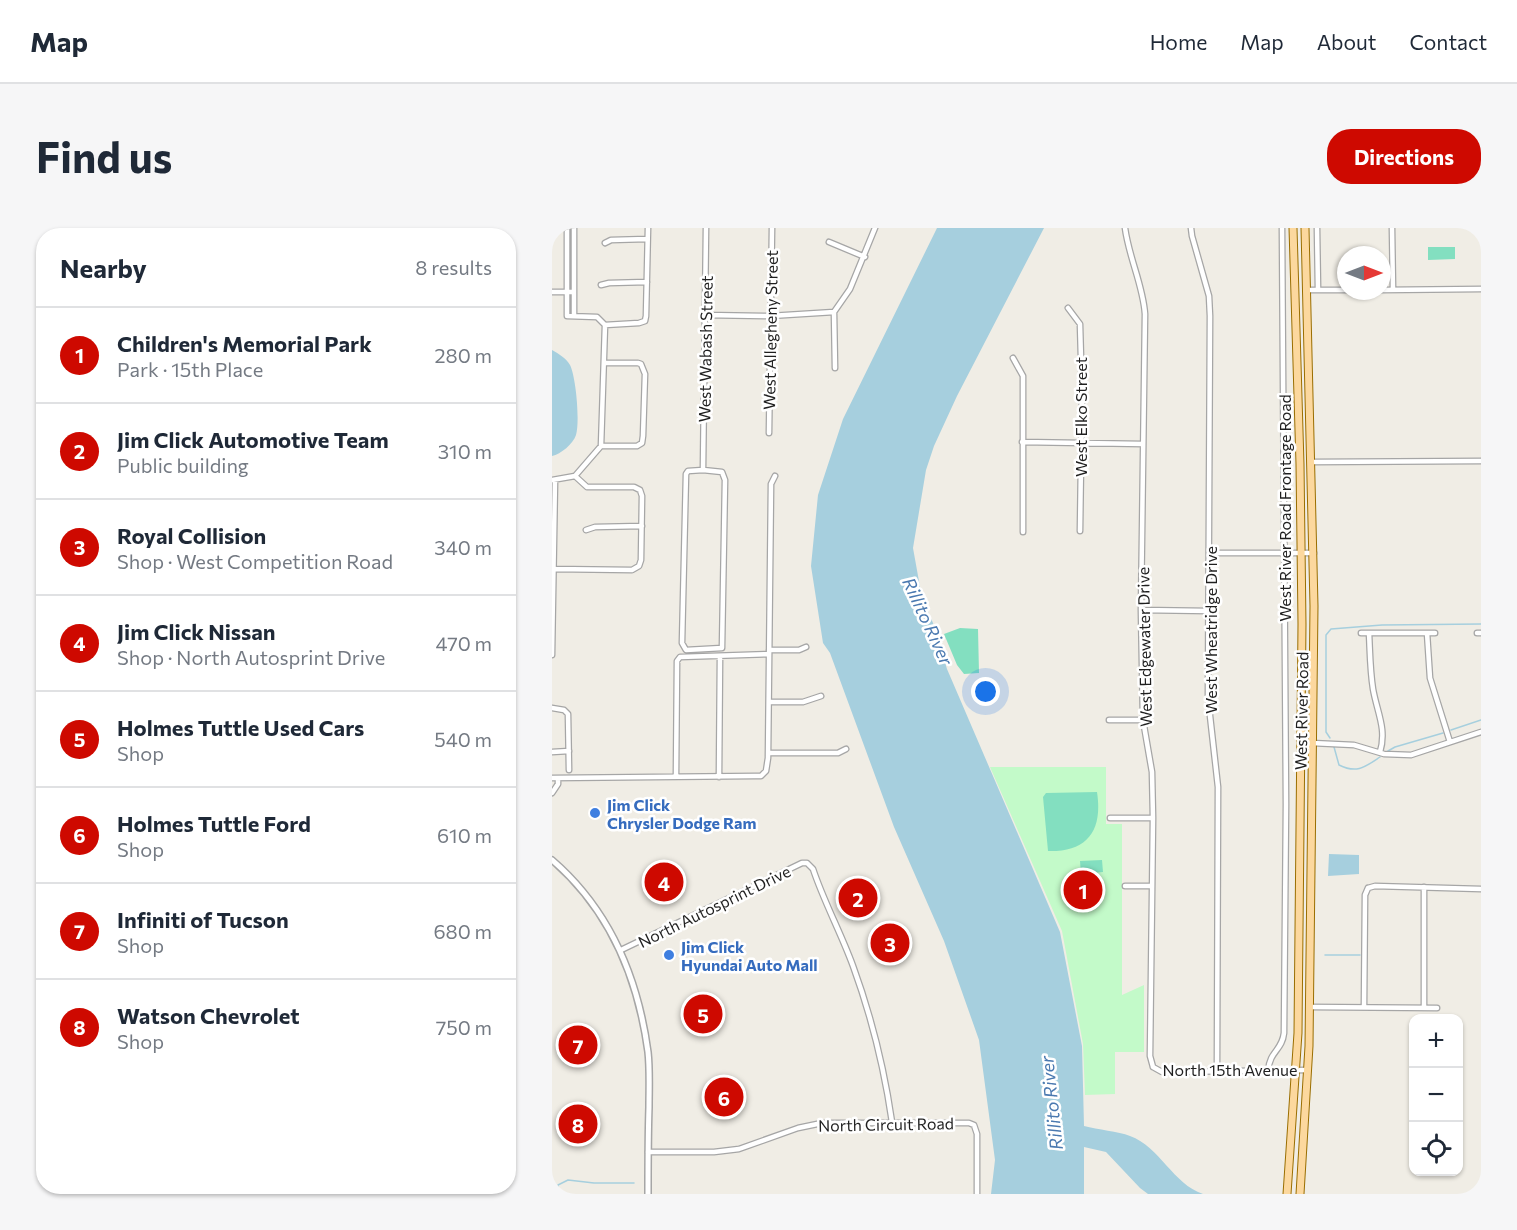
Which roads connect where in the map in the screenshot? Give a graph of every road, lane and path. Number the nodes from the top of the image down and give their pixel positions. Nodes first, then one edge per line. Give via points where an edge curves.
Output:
1 (567, 228) edge
2 (574, 228) edge
3 (648, 228) edge
4 (706, 228) edge
5 (772, 228) edge
6 (875, 228) edge
7 (1125, 228) edge
8 (1191, 228) edge
9 (1282, 228) edge
10 (1293, 228) edge
11 (1305, 228) edge
12 (1317, 228) edge
13 (1392, 228) edge
14 (647, 238) junction
15 (829, 242) dead end
16 (605, 243) dead end
17 (865, 257) junction
18 (647, 282) junction
19 (601, 285) dead end
20 (1306, 290) junction
21 (1318, 290) junction
22 (1337, 290) edge
23 (1393, 290) joint
24 (1481, 290) edge
25 (552, 292) edge
26 (567, 292) junction
27 (574, 292) junction
28 (1068, 308) dead end
29 (834, 312) junction
30 (705, 315) junction
31 (574, 316) junction
32 (770, 316) junction
33 (605, 325) junction
34 (1013, 358) dead end
35 (605, 363) junction
36 (835, 368) dead end
37 (769, 433) dead end
38 (1023, 442) junction
39 (1080, 443) junction
40 (1143, 444) junction
41 (602, 446) junction
42 (1481, 461) edge
43 (1312, 462) junction
44 (703, 470) junction
45 (575, 476) junction
46 (775, 476) dead end
47 (554, 480) edge
48 (642, 526) junction
49 (586, 530) dead end
50 (1080, 531) dead end
51 (1023, 532) dead end
52 (1314, 552) junction
53 (1209, 553) junction
54 (1285, 553) junction
55 (1303, 553) junction
56 (553, 569) edge
57 (1141, 610) junction
58 (1209, 610) junction
59 (552, 624) edge
60 (1361, 633) dead end
61 (1369, 633) junction
62 (1427, 633) junction
63 (1435, 633) dead end
64 (806, 647) dead end
65 (769, 652) junction
66 (552, 655) edge
67 (720, 656) junction
68 (821, 696) dead end
69 (769, 702) junction
70 (552, 708) edge
71 (1109, 720) dead end
72 (1143, 720) junction
73 (1481, 732) edge
74 (1450, 742) junction
75 (1312, 743) junction
76 (846, 749) dead end
77 (569, 751) junction
78 (552, 752) edge
79 (1380, 752) junction
80 (768, 753) junction
81 (569, 770) dead end
82 (675, 777) junction
83 (718, 777) junction
84 (555, 778) edge
85 (552, 793) edge
86 (1110, 818) dead end
87 (1153, 818) junction
88 (552, 860) edge
89 (1125, 886) dead end
90 (1152, 886) junction
91 (1424, 887) junction
92 (1481, 889) edge
93 (621, 950) junction
94 (1364, 1006) junction
95 (1309, 1007) junction
96 (1424, 1008) junction
97 (1437, 1008) dead end
98 (1153, 1067) junction
99 (1296, 1070) junction
100 (1308, 1070) junction
101 (1147, 1071) dead end
102 (1217, 1071) junction
103 (1268, 1071) junction
104 (892, 1122) junction
105 (648, 1152) junction
106 (648, 1194) edge
107 (977, 1194) edge
108 (1287, 1194) edge
109 (1300, 1194) edge

1 - 26 street
2 - 27 street
3 - 14 street
4 - 30 street, West Wabash Street
5 - 32 street, West Allegheny Street
6 - 17 street
7 - 40 street, West Edgewater Drive via 1145,310
8 - 53 street, West Wheatridge Drive via 1209,296
9 - 54 street, West River Road Frontage Road
10 - 55 main road, West River Road
11 - 20 main road, West River Road
12 - 21 street
13 - 23 street
14 - 16 street
14 - 18 street
15 - 17 street
17 - 29 street
18 - 19 street
18 - 33 street via 645,321
20 - 21 street
20 - 43 main road, West River Road
21 - 22 street
23 - 24 street
25 - 26 street
26 - 27 street
26 - 31 street via 567,316
27 - 31 street
28 - 39 street, West Elko Street via 1080,324
29 - 32 street
29 - 36 street
30 - 32 street
30 - 44 street, West Wabash Street
31 - 33 street via 597,317
32 - 37 street, West Allegheny Street
33 - 35 street
34 - 38 street via 1023,376
35 - 41 street
35 - 41 street via 638,363 643,367 643,436 638,446
38 - 39 street
38 - 51 street
39 - 40 street
39 - 50 street, West Elko Street
40 - 57 street, West Edgewater Drive
41 - 45 street
42 - 43 street
43 - 52 main road, West River Road
44 - 44 street via 722,472 725,480 722,648 686,650 682,643 686,474
45 - 47 street
45 - 48 street via 588,487 640,490
46 - 65 street via 771,483
47 - 56 street
48 - 49 street
48 - 56 street via 641,560 632,570
52 - 55 street
52 - 75 main road, West River Road
53 - 54 street
53 - 58 street, West Wheatridge Drive
54 - 55 street
54 - 103 street, West River Road Frontage Road via 1284,1033 1282,1043 1269,1059
55 - 99 main road, West River Road
56 - 59 street
57 - 58 street
57 - 72 street, West Edgewater Drive
58 - 102 street, West Wheatridge Drive via 1208,698 1218,787
59 - 66 street
60 - 61 street
61 - 62 street
61 - 79 street via 1371,677 1383,729
62 - 63 street
62 - 74 street via 1430,678
64 - 65 street
65 - 67 street
65 - 69 street
67 - 82 street via 680,657 677,661
67 - 83 street
68 - 69 street via 803,702
69 - 80 street
70 - 77 street via 568,714
71 - 72 street
72 - 87 street, West Edgewater Drive via 1152,772
73 - 74 street
74 - 79 street via 1411,755
75 - 79 street via 1354,745
75 - 95 main road, West River Road
76 - 80 street via 838,753
77 - 78 street
77 - 81 street
80 - 83 street via 763,774
82 - 83 street
82 - 84 street
84 - 85 street via 558,784
86 - 87 street
87 - 90 street, West Edgewater Drive
88 - 93 street via 579,886
89 - 90 street
90 - 98 street, West Edgewater Drive
91 - 92 street
91 - 94 street via 1367,886
91 - 96 street
93 - 104 street, North Autosprint Drive via 807,863 813,869 852,963 874,1025
93 - 105 street via 639,1002 648,1054
94 - 95 street
94 - 96 street
95 - 100 main road, West River Road
96 - 97 street
98 - 101 street
98 - 102 street, North 15th Avenue via 1162,1071
99 - 100 street, North 15th Avenue
99 - 103 street, North 15th Avenue
99 - 108 main road, West River Road
100 - 109 main road, West River Road
102 - 103 street, North 15th Avenue
104 - 105 street, North Circuit Road via 822,1123 722,1152
104 - 107 street, North Circuit Road via 974,1125
105 - 106 street

